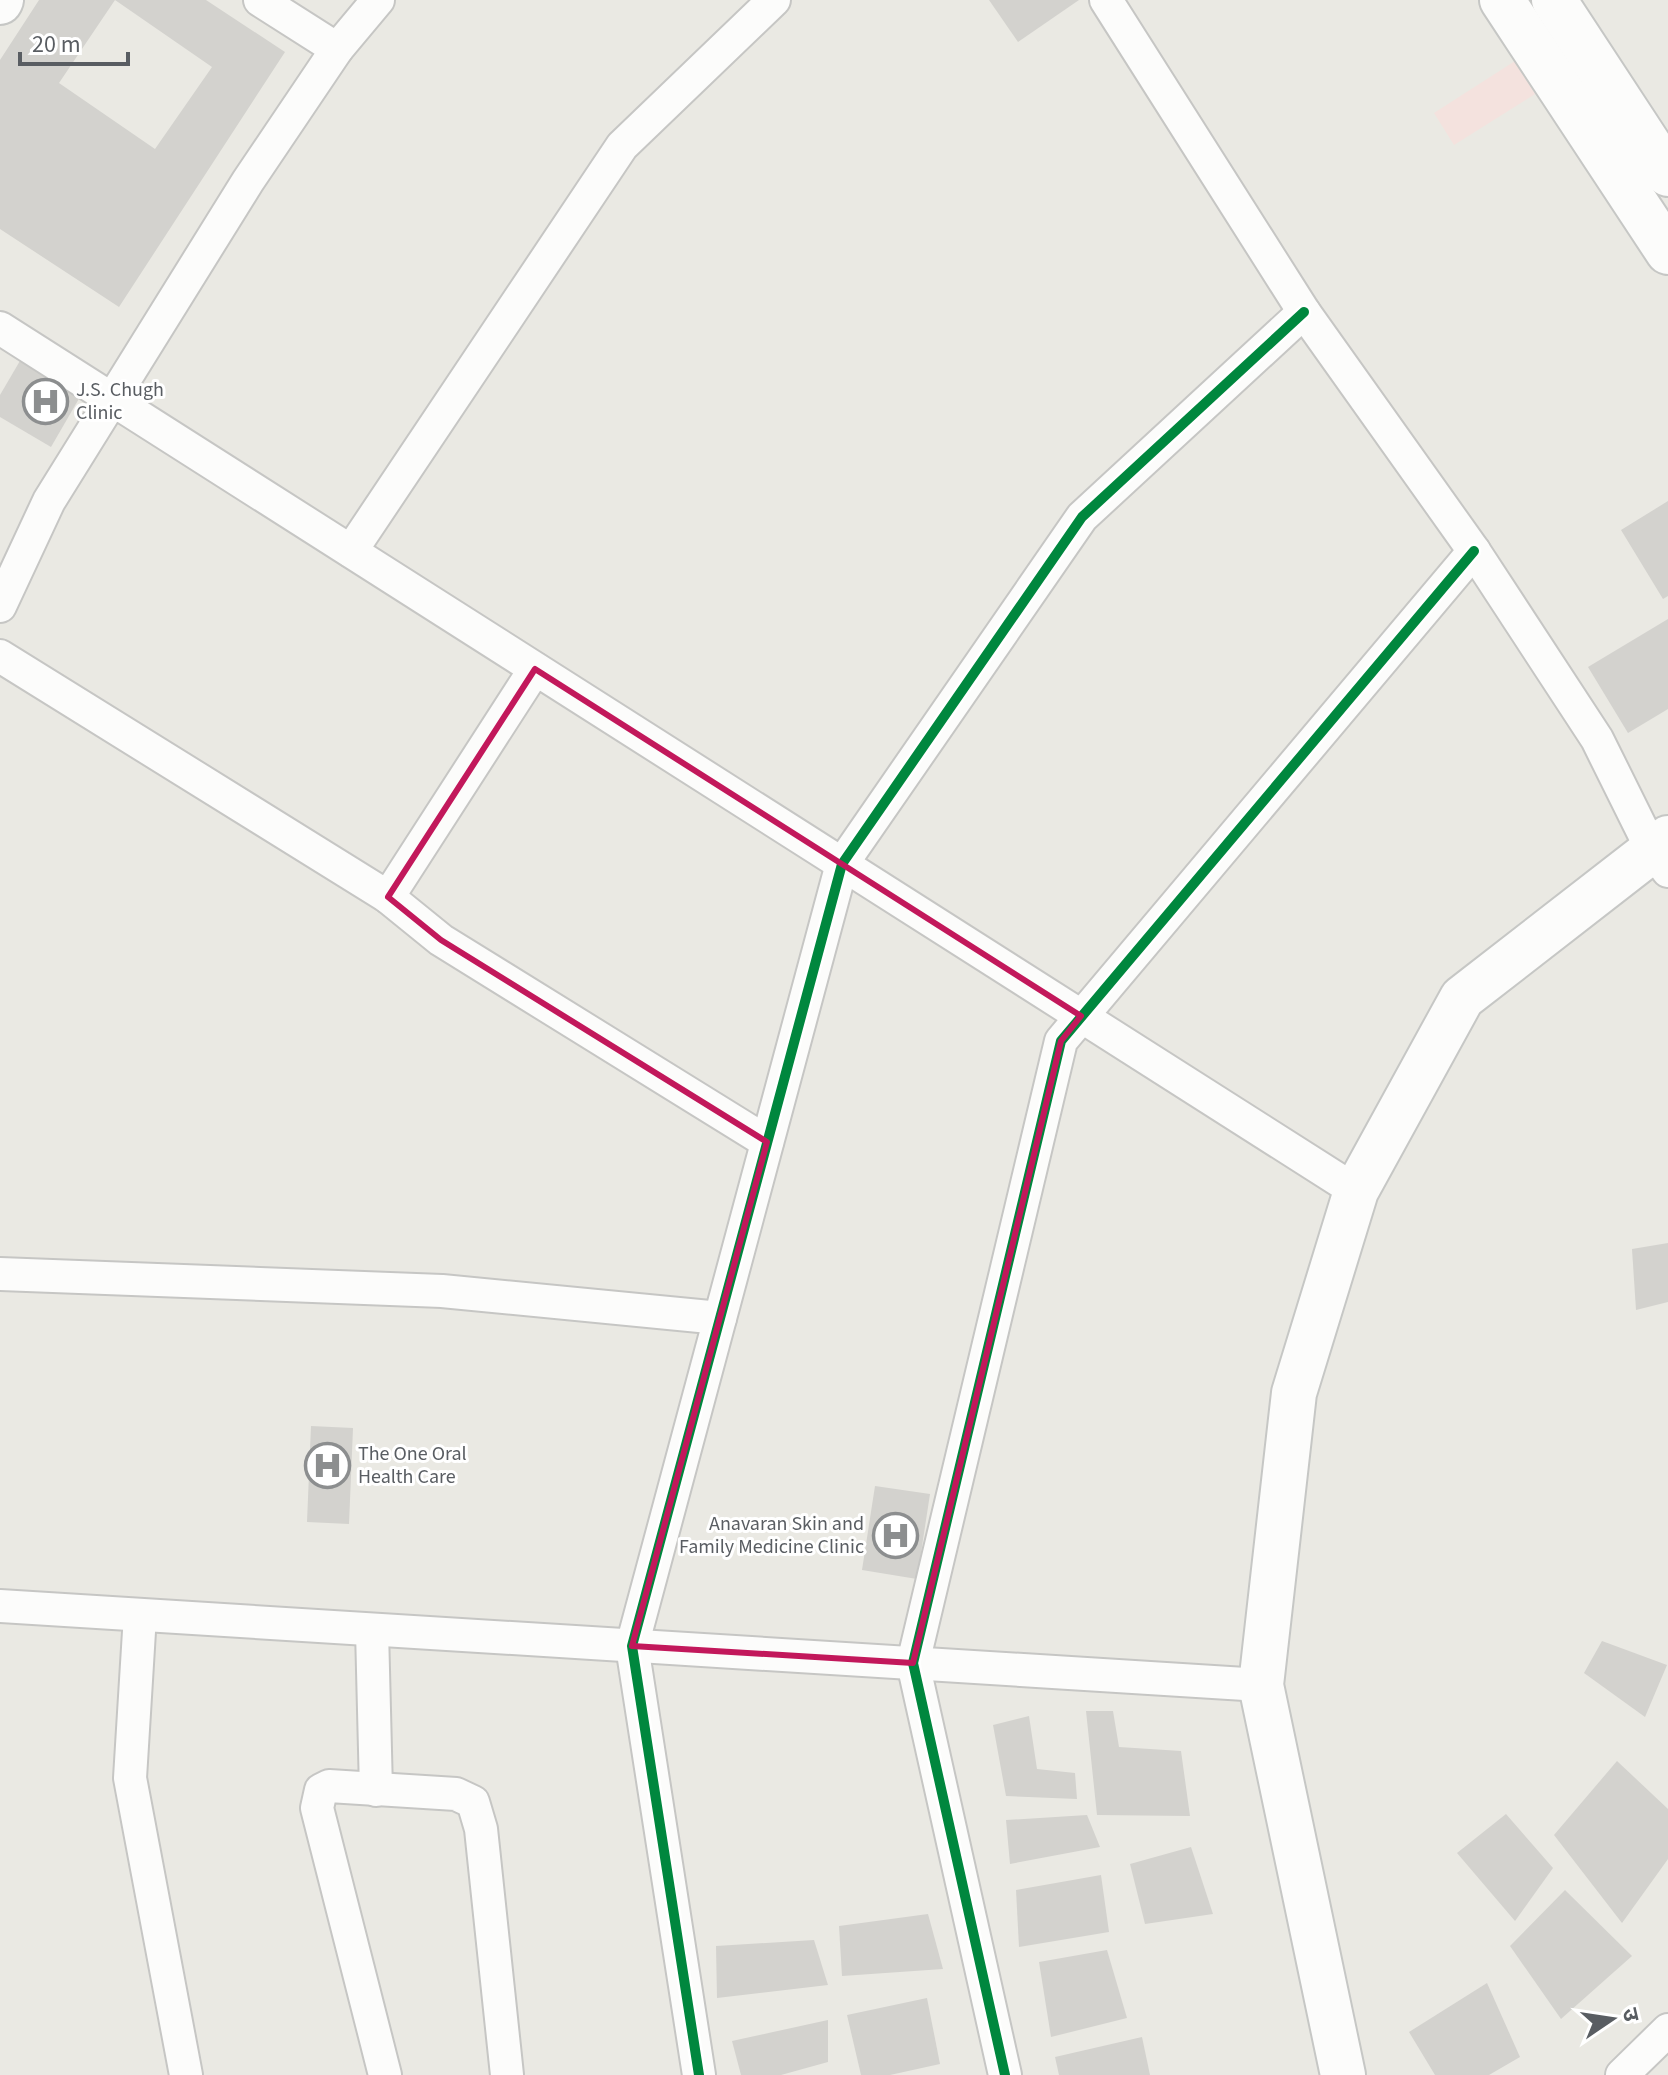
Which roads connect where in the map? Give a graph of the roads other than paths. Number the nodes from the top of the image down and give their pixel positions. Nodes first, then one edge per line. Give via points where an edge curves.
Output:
1 (260, 0) edge
2 (378, 0) edge
3 (774, 0) edge
4 (1106, 0) edge
5 (1502, 0) edge
6 (1554, 0) edge
7 (337, 49) junction
8 (1668, 174) edge
9 (1668, 252) edge
10 (1304, 312) junction
11 (0, 328) edge
12 (112, 399) junction
13 (351, 551) junction
14 (1474, 551) junction
15 (0, 606) edge
16 (0, 656) edge
17 (535, 669) junction
18 (1662, 852) edge
19 (842, 864) junction
20 (388, 897) junction
21 (1081, 1016) junction
22 (767, 1142) junction
23 (1356, 1191) junction
24 (0, 1274) edge
25 (720, 1318) junction
26 (0, 1606) edge
27 (140, 1615) junction
28 (372, 1630) junction
29 (632, 1646) junction
30 (913, 1663) junction
31 (1261, 1685) junction
32 (376, 1790) junction
33 (1668, 2030) edge
34 (186, 2075) edge
35 (385, 2075) edge
36 (507, 2075) edge
37 (699, 2075) edge
38 (1005, 2075) edge
39 (1343, 2075) edge
40 (1622, 2075) edge

1 - 7 street
2 - 7 street
3 - 13 street via 622,146
4 - 10 street
5 - 9 street
6 - 8 street
7 - 12 street
10 - 14 street
10 - 19 street via 1082,517
11 - 12 street
12 - 13 street
12 - 15 street via 49,501
13 - 17 street
14 - 18 street via 1597,739
14 - 21 street
16 - 20 street
17 - 19 street
17 - 20 street
18 - 23 street via 1462,998
19 - 21 street
19 - 22 street
20 - 22 street via 441,940
21 - 23 street
21 - 30 street via 1061,1041
22 - 25 street
23 - 31 street via 1294,1393
24 - 25 street via 442,1291
25 - 29 street
26 - 27 street
27 - 28 street
27 - 34 street via 130,1778
28 - 29 street
28 - 32 street
29 - 30 street
29 - 37 street
30 - 31 street
30 - 38 street
31 - 39 street
32 - 35 street via 329,1786 321,1790 317,1808
32 - 36 street via 456,1794 477,1809
33 - 40 street

